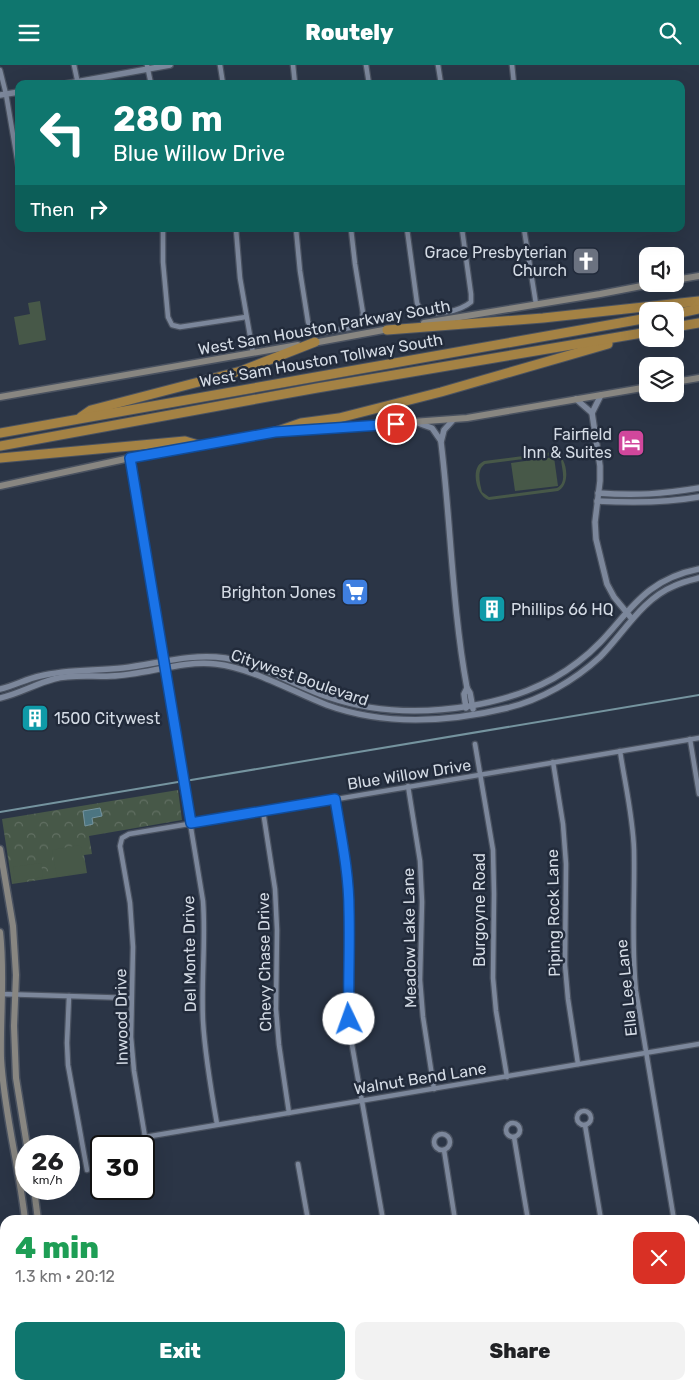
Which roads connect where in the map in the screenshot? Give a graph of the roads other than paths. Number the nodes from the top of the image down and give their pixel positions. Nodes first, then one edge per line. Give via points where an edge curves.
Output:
1 (74, 65) edge
2 (170, 65) edge
3 (220, 65) edge
4 (292, 65) edge
5 (366, 65) edge
6 (438, 65) edge
7 (512, 65) edge
8 (148, 67) edge
9 (0, 70) edge
10 (77, 80) edge
11 (91, 80) edge
12 (150, 80) edge
13 (222, 80) edge
14 (294, 80) edge
15 (368, 80) edge
16 (440, 80) edge
17 (514, 80) edge
18 (3, 94) edge
19 (15, 151) edge
20 (163, 232) edge
21 (236, 232) edge
22 (296, 232) edge
23 (352, 232) edge
24 (407, 232) edge
25 (462, 232) edge
26 (524, 232) edge
27 (699, 276) edge
28 (684, 278) edge
29 (639, 286) edge
30 (699, 301) edge
31 (536, 305) junction
32 (699, 309) edge
33 (684, 312) edge
34 (246, 317) junction
35 (639, 320) edge
36 (699, 323) edge
37 (684, 326) edge
38 (386, 330) junction
39 (639, 333) edge
40 (639, 334) edge
41 (315, 342) junction
42 (253, 353) junction
43 (699, 378) edge
44 (684, 380) edge
45 (639, 389) edge
46 (601, 395) junction
47 (0, 397) edge
48 (576, 399) junction
49 (592, 413) junction
50 (79, 419) junction
51 (454, 419) junction
52 (414, 422) junction
53 (275, 432) junction
54 (0, 433) edge
55 (441, 442) junction
56 (198, 445) junction
57 (0, 446) edge
58 (0, 458) edge
59 (130, 458) junction
60 (0, 486) edge
61 (699, 487) edge
62 (682, 491) junction
63 (598, 493) junction
64 (699, 497) edge
65 (683, 499) junction
66 (597, 501) junction
67 (699, 569) edge
68 (699, 578) edge
69 (625, 612) junction
70 (632, 619) junction
71 (164, 661) junction
72 (165, 669) junction
73 (0, 689) edge
74 (0, 698) edge
75 (469, 706) junction
76 (470, 714) junction
77 (699, 738) edge
78 (690, 739) junction
79 (475, 744) dead end
80 (620, 751) junction
81 (553, 762) junction
82 (480, 775) junction
83 (408, 786) junction
84 (699, 794) edge
85 (335, 799) junction
86 (263, 811) junction
87 (191, 823) junction
88 (0, 849) edge
89 (123, 866) joint
90 (0, 932) edge
91 (1, 994) edge
92 (16, 995) junction
93 (69, 995) junction
94 (131, 998) junction
95 (699, 1044) edge
96 (646, 1053) junction
97 (578, 1064) junction
98 (507, 1077) junction
99 (434, 1089) junction
100 (361, 1101) junction
101 (290, 1113) junction
102 (217, 1124) junction
103 (586, 1125) dead end
104 (25, 1135) edge
105 (145, 1135) edge
106 (155, 1135) edge
107 (514, 1137) dead end
108 (444, 1150) dead end
109 (298, 1164) dead end
110 (87, 1170) dead end
111 (35, 1200) edge
112 (24, 1215) edge
113 (37, 1215) edge
114 (307, 1215) edge
115 (381, 1215) edge
116 (454, 1215) edge
117 (527, 1215) edge
118 (600, 1215) edge
119 (673, 1215) edge

1 - 10 street
2 - 8 street
3 - 13 street
4 - 14 street
5 - 15 street
6 - 16 street
7 - 17 street
8 - 11 street
8 - 12 street
9 - 18 street
18 - 19 street
20 - 34 street via 162,262 168,317 172,325 180,327
21 - 34 street
22 - 23 street via 308,322 313,330 321,333 355,327 361,322 363,313
24 - 25 street via 417,303 421,311 429,314 464,308 471,302
26 - 31 street
27 - 28 main road
29 - 31 main road, West Sam Houston Parkway South
30 - 38 highway
31 - 38 main road, West Sam Houston Parkway South
32 - 33 highway
34 - 42 street
35 - 50 highway, West Sam Houston Tollway South
36 - 37 highway
38 - 41 main road, West Sam Houston Parkway South
39 - 57 highway, West Sam Houston Tollway South
40 - 53 highway via 441,392
41 - 42 main road, West Sam Houston Parkway South
41 - 50 highway via 241,371 90,410
42 - 47 main road, West Sam Houston Parkway South
43 - 44 main road
45 - 46 main road
46 - 48 main road
46 - 49 street
48 - 49 street
48 - 51 main road
49 - 63 street via 600,466
50 - 54 highway, West Sam Houston Tollway South
51 - 52 main road
51 - 55 street via 444,430
52 - 53 main road
52 - 55 street via 432,428
53 - 56 main road
55 - 75 street via 456,623 467,689 464,694
56 - 58 highway via 185,441
56 - 59 main road
59 - 60 main road
59 - 71 street, Del Monte Drive
61 - 62 street
62 - 63 street via 632,496
62 - 65 street
63 - 66 street
64 - 65 street
65 - 66 street via 632,503
66 - 69 street via 596,539 607,584
67 - 69 street, Citywest Boulevard via 669,578 645,592
68 - 70 street, Citywest Boulevard via 673,586
69 - 70 street
69 - 75 street, Citywest Boulevard via 580,661 552,681 527,692
70 - 76 street, Citywest Boulevard via 601,656 561,685 531,701
71 - 72 street, Del Monte Drive
71 - 73 street, Citywest Boulevard via 54,673
71 - 75 street, Citywest Boulevard via 189,657 226,658 328,697 375,709 440,711
72 - 74 street, Citywest Boulevard via 56,679
72 - 76 street, Citywest Boulevard via 193,664 237,668 327,705 371,717 428,720
72 - 87 street, Del Monte Drive
75 - 76 street
77 - 78 street, Blue Willow Drive
78 - 80 street, Blue Willow Drive
78 - 84 street
79 - 82 street, Burgoyne Road
80 - 81 street, Blue Willow Drive
80 - 96 street, Ella Lee Lane via 633,839 633,957
81 - 82 street, Blue Willow Drive
81 - 97 street, Piping Rock Lane via 563,824 565,965
82 - 83 street, Blue Willow Drive
82 - 98 street, Burgoyne Road via 493,850 493,979
83 - 85 street, Blue Willow Drive
83 - 99 street, Meadow Lake Lane via 420,861 420,980
85 - 86 street, Blue Willow Drive
85 - 100 street via 350,909 349,1019
86 - 87 street, Blue Willow Drive
86 - 101 street, Chevy Chase Drive via 276,889 276,1009
87 - 89 street, Blue Willow Drive via 122,838
87 - 102 street, Del Monte Drive via 203,901 203,1019
88 - 92 main road via 13,926
89 - 94 street, Inwood Drive via 130,903
90 - 91 main road
91 - 92 street
91 - 112 main road via 3,1081
92 - 93 street
92 - 104 main road via 16,1078
93 - 94 street
93 - 110 street via 68,1065
94 - 105 street, Inwood Drive via 134,1071
95 - 96 street, Walnut Bend Lane
96 - 97 street, Walnut Bend Lane
96 - 119 street, Ella Lee Lane
97 - 98 street, Walnut Bend Lane
98 - 99 street, Walnut Bend Lane
99 - 100 street, Walnut Bend Lane
100 - 101 street, Walnut Bend Lane
100 - 115 street
101 - 102 street, Walnut Bend Lane
102 - 106 street, Walnut Bend Lane
103 - 118 street
107 - 117 street
108 - 116 street
109 - 114 street
111 - 113 main road

